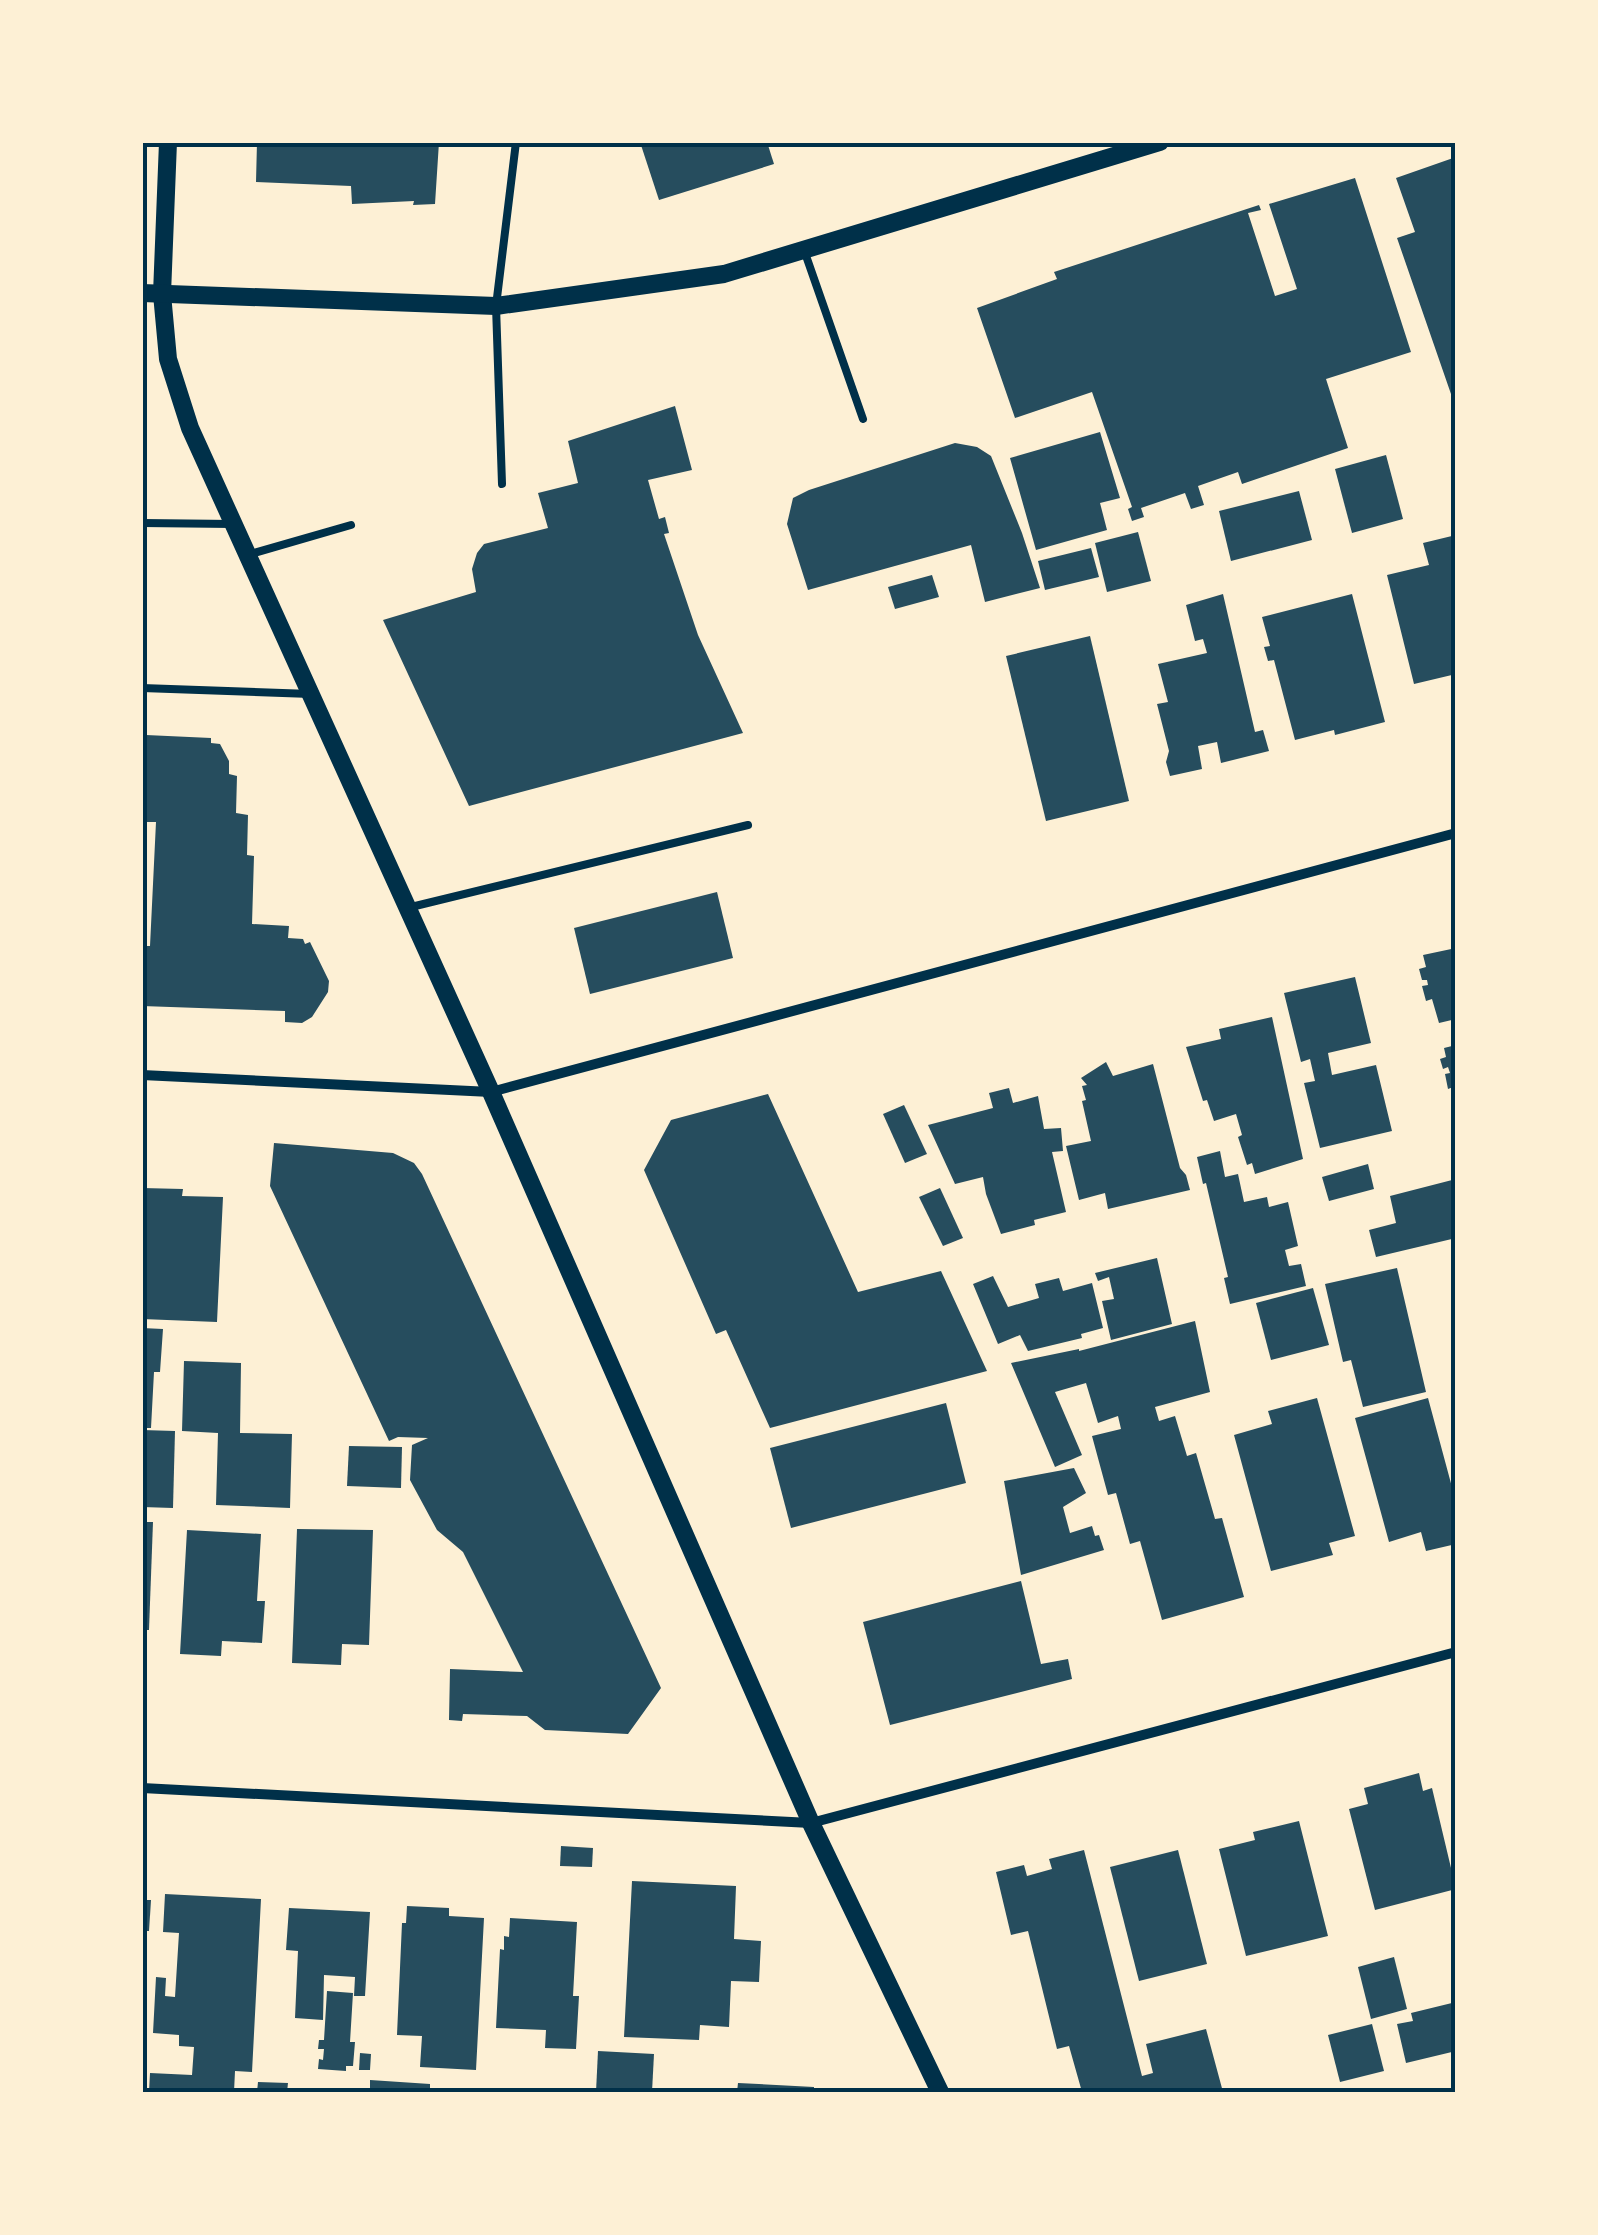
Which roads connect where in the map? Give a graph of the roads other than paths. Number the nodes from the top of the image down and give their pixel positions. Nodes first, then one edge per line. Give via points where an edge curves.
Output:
1 (168, 142) edge
2 (516, 142) edge
3 (1160, 142) edge
4 (804, 250) junction
5 (152, 293) edge
6 (496, 306) junction
7 (863, 419) dead end
8 (502, 484) dead end
9 (142, 523) edge
10 (234, 524) junction
11 (351, 525) dead end
12 (247, 556) junction
13 (142, 688) edge
14 (310, 694) junction
15 (748, 824) dead end
16 (1456, 833) edge
17 (407, 908) junction
18 (142, 1075) edge
19 (491, 1092) junction
20 (1456, 1652) edge
21 (142, 1788) edge
22 (811, 1823) junction
23 (940, 2092) edge

1 - 5 street
2 - 6 lane
3 - 4 street
4 - 6 street via 724,274
4 - 7 lane
5 - 6 street
5 - 10 street via 190,428
6 - 8 lane
9 - 10 lane
10 - 12 street
11 - 12 lane
12 - 14 street
13 - 14 lane
14 - 17 street
15 - 17 lane
16 - 19 street
17 - 19 street
18 - 19 street
19 - 22 street
20 - 22 street
21 - 22 street
22 - 23 street

